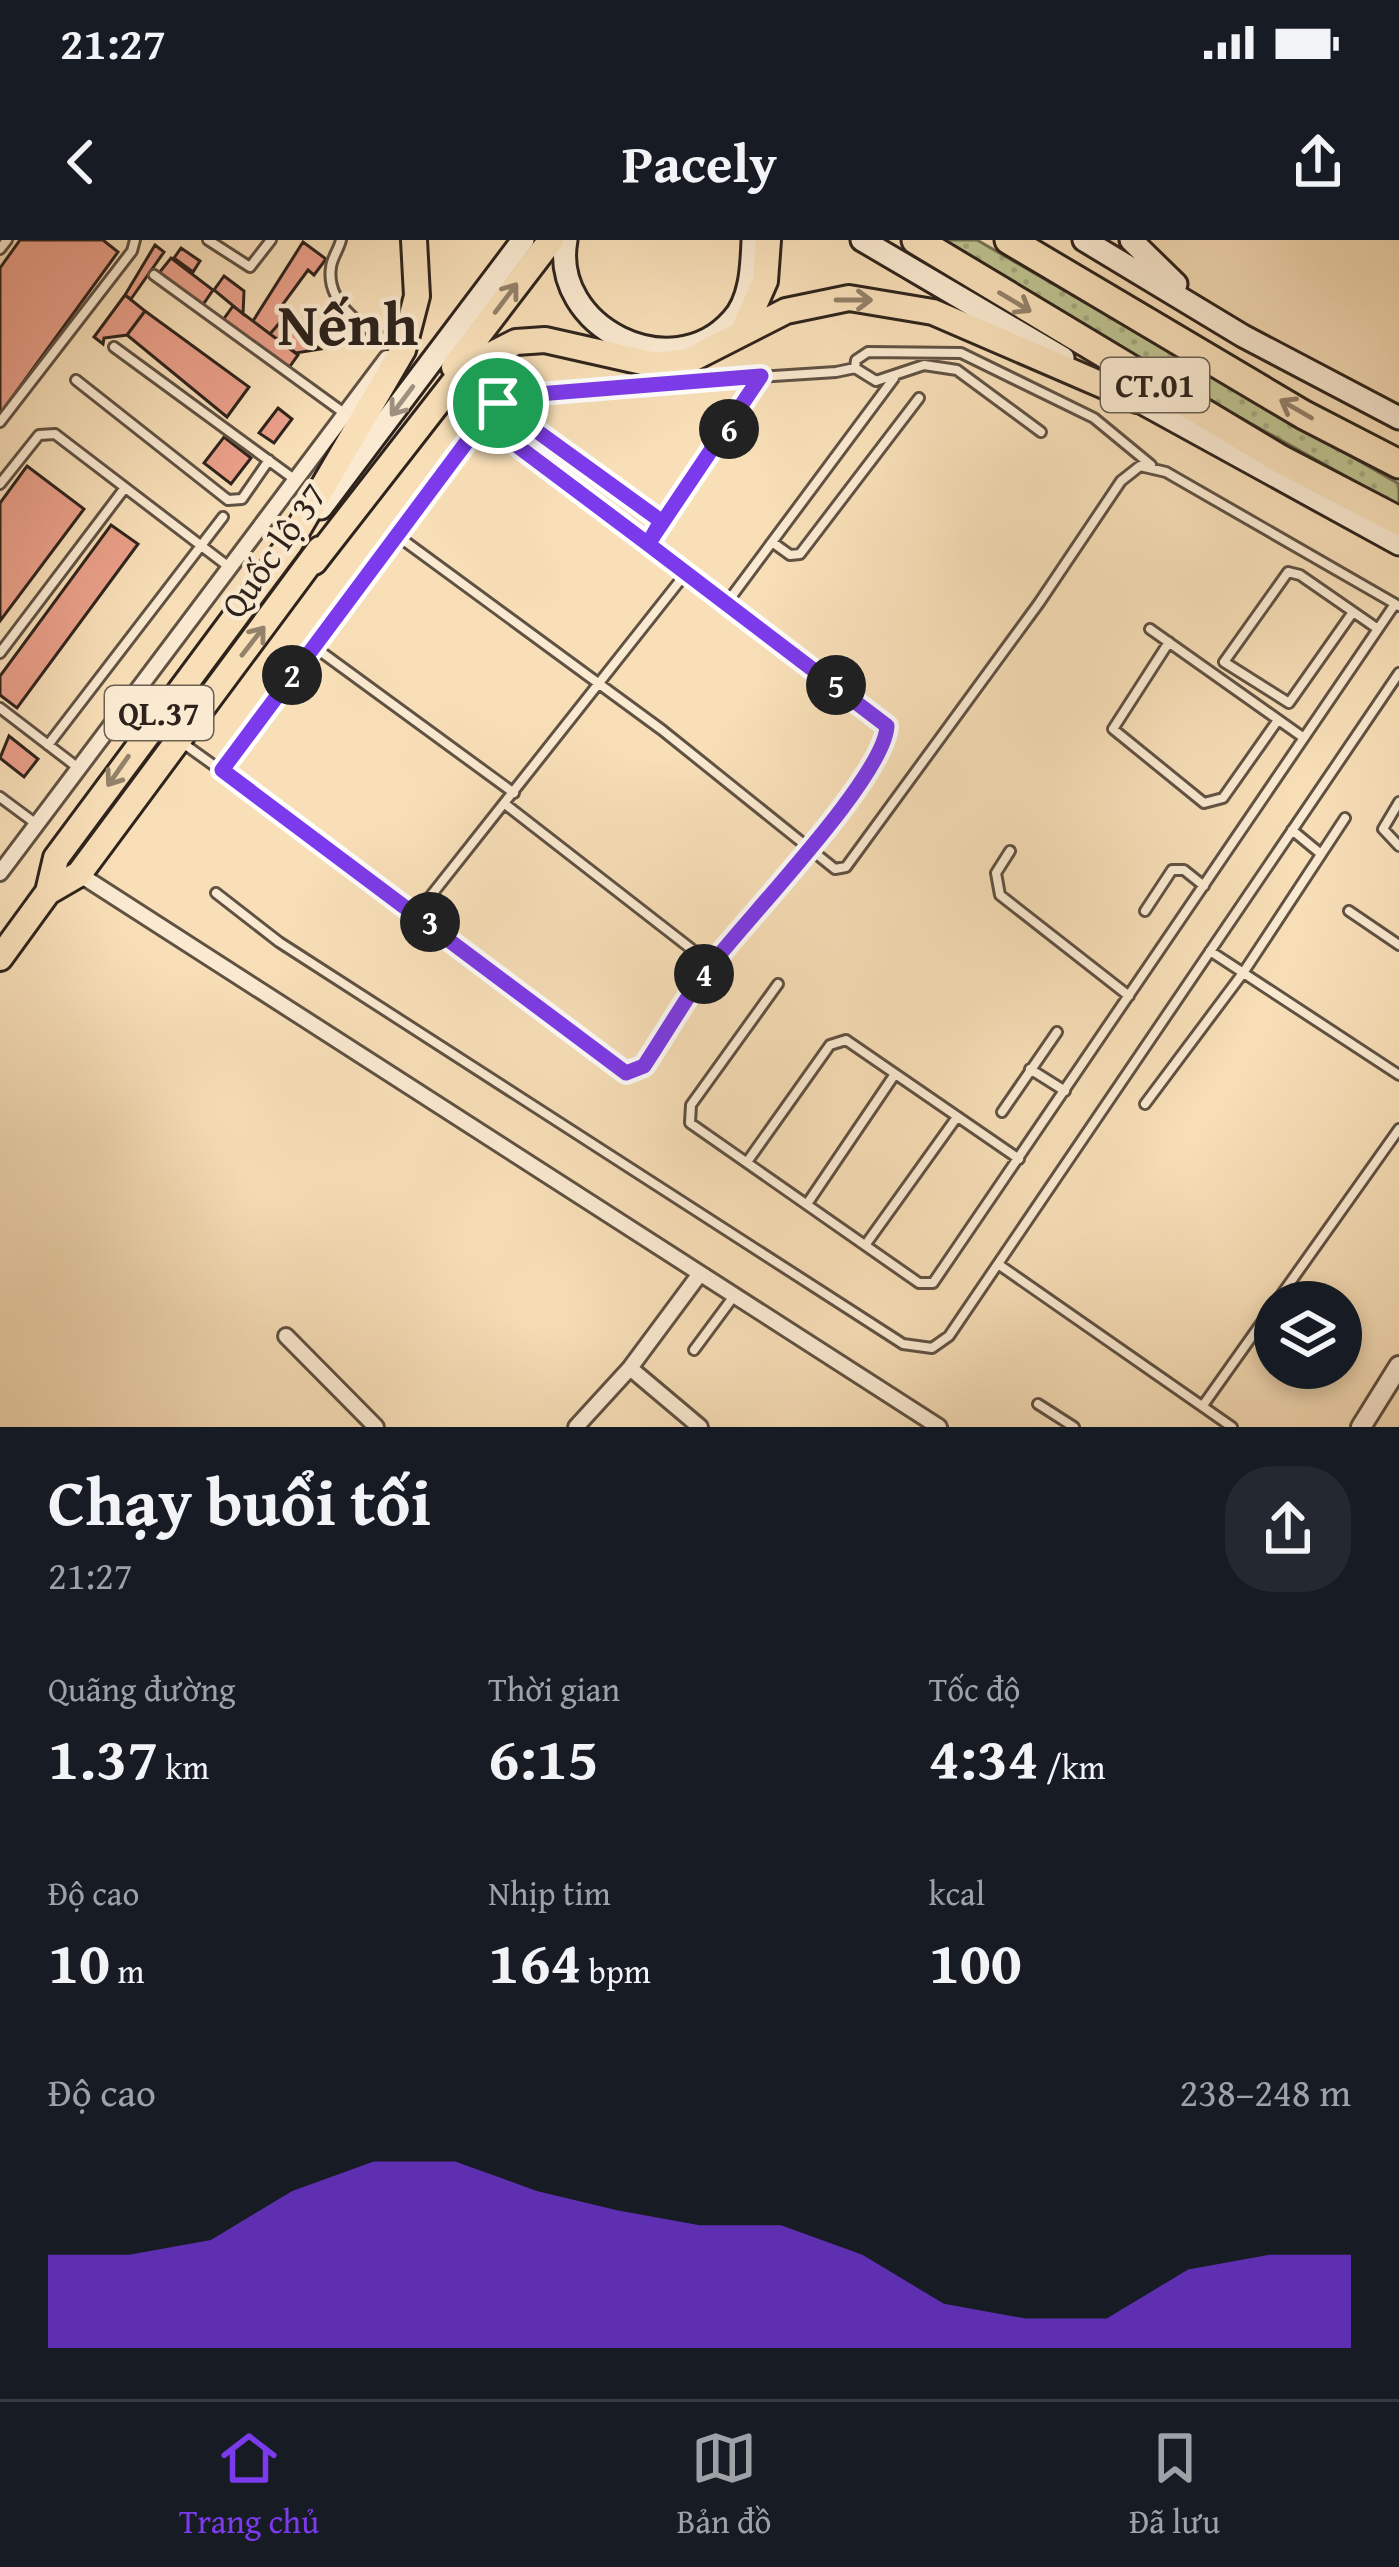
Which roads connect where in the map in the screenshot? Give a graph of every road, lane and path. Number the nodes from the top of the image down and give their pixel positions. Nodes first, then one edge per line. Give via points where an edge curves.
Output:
1 (7, 240) edge
2 (134, 240) edge
3 (208, 240) edge
4 (271, 240) edge
5 (341, 240) edge
6 (414, 240) edge
7 (523, 240) edge
8 (551, 240) edge
9 (566, 240) edge
10 (753, 240) edge
11 (768, 240) edge
12 (862, 240) edge
13 (916, 240) edge
14 (1009, 240) edge
15 (1084, 240) edge
16 (1131, 240) edge
17 (0, 249) edge
18 (154, 275) dead end
19 (410, 323) junction
20 (742, 331) junction
21 (114, 346) dead end
22 (396, 346) junction
23 (1286, 358) junction
24 (855, 368) junction
25 (761, 376) junction
26 (894, 378) junction
27 (76, 380) dead end
28 (451, 385) junction
29 (919, 398) dead end
30 (1137, 400) junction
31 (498, 403) junction
32 (345, 414) junction
33 (1399, 418) edge
34 (483, 420) junction
35 (0, 422) edge
36 (1040, 432) dead end
37 (269, 460) junction
38 (1399, 464) edge
39 (1150, 465) junction
40 (296, 480) junction
41 (0, 484) edge
42 (124, 489) junction
43 (223, 518) dead end
44 (661, 521) junction
45 (1399, 521) edge
46 (395, 534) junction
47 (772, 542) junction
48 (290, 544) junction
49 (648, 544) junction
50 (1399, 544) edge
51 (200, 545) junction
52 (314, 562) junction
53 (230, 567) junction
54 (686, 573) junction
55 (726, 604) junction
56 (1397, 605) edge
57 (1353, 612) junction
58 (1150, 629) dead end
59 (1378, 629) junction
60 (1169, 642) junction
61 (313, 646) junction
62 (0, 653) edge
63 (1399, 673) edge
64 (602, 685) junction
65 (127, 704) junction
66 (0, 708) edge
67 (1278, 720) junction
68 (153, 721) junction
69 (1304, 738) junction
70 (178, 739) junction
71 (47, 745) junction
72 (78, 768) junction
73 (222, 770) junction
74 (514, 793) junction
75 (0, 797) edge
76 (1399, 802) edge
77 (505, 804) junction
78 (1345, 818) dead end
79 (36, 824) junction
80 (1292, 830) junction
81 (1399, 846) edge
82 (808, 847) junction
83 (1010, 851) dead end
84 (1321, 854) junction
85 (56, 858) junction
86 (0, 873) edge
87 (79, 874) junction
88 (1204, 886) junction
89 (48, 892) junction
90 (216, 893) dead end
91 (1349, 910) dead end
92 (1145, 911) dead end
93 (418, 912) junction
94 (1399, 945) edge
95 (1210, 951) junction
96 (0, 958) edge
97 (712, 965) junction
98 (1243, 973) junction
99 (778, 984) dead end
100 (1129, 995) junction
101 (1058, 1033) dead end
102 (1030, 1069) junction
103 (895, 1074) junction
104 (1399, 1076) edge
105 (1065, 1091) junction
106 (1145, 1104) dead end
107 (1002, 1112) dead end
108 (957, 1117) junction
109 (1399, 1129) edge
110 (1018, 1159) junction
111 (747, 1162) junction
112 (807, 1204) junction
113 (866, 1244) junction
114 (998, 1264) junction
115 (699, 1275) junction
116 (734, 1295) junction
117 (286, 1336) dead end
118 (694, 1350) dead end
119 (1399, 1366) edge
120 (630, 1368) junction
121 (1038, 1404) dead end
122 (1204, 1404) junction
123 (577, 1426) edge
124 (376, 1427) edge
125 (700, 1427) edge
126 (939, 1427) edge
127 (1074, 1427) edge
128 (1232, 1427) edge
129 (1361, 1427) edge

1 - 17 lane
2 - 35 lane
3 - 4 lane via 250,267
5 - 22 lane via 331,266 337,295 358,323
6 - 19 highway, Quốc lộ 37 / QL.37 via 419,263
7 -> 48 main road
52 -> 8 highway, Quốc lộ 37 / QL.37 via 330,529
9 - 10 main road via 570,286 584,314 656,350 684,348 734,319
11 - 20 highway via 765,280
12 - 30 main road
13 -> 45 highway, CT.01 via 1280,459
38 -> 14 highway, CT.01
15 - 23 main road
16 - 23 main road via 1178,286
18 - 32 lane
19 - 22 street
19 - 48 highway, Quốc lộ 37 / QL.37 via 403,350
20 - 28 highway via 688,361 656,365 545,340 516,342 488,352
20 -> 30 highway via 814,303 888,302 988,333
21 - 37 lane
22 - 32 street
23 - 33 main road
24 - 25 lane
24 - 26 lane via 876,381
24 - 39 lane via 868,352 961,353 1094,418
25 - 31 lane
25 - 44 lane
26 - 36 lane via 924,365 957,370
26 - 47 lane
27 - 37 lane via 228,500 242,500
28 - 31 lane
28 - 34 lane
28 - 52 highway
29 - 47 lane via 800,554
30 - 50 main road
31 - 44 lane
32 - 40 street
34 - 46 lane
34 - 49 lane
37 - 40 lane
39 - 56 lane
39 - 82 lane via 1121,481 846,867 835,869
40 - 53 street
41 - 42 lane via 46,432
42 - 51 lane
42 - 62 lane
43 - 51 lane
44 - 49 lane
46 - 61 lane
46 - 64 lane
47 - 55 lane
48 - 68 highway, Quốc lộ 37 / QL.37
49 - 54 lane
51 - 53 lane
51 - 71 lane
70 -> 52 highway, Quốc lộ 37 / QL.37
53 - 65 street
54 - 55 lane
54 - 64 lane
55 - 82 lane via 887,726 886,741
56 - 59 lane
57 - 57 lane via 1289,703 1224,662 1288,572
57 - 59 lane
58 - 60 lane
59 - 69 lane
60 - 67 lane
60 - 67 lane via 1113,729 1204,803 1223,798
61 - 73 lane
61 - 74 lane
63 - 80 lane
64 - 74 lane
64 - 82 lane
65 - 68 lane
65 - 72 street
66 - 71 lane
67 - 69 lane
68 - 70 lane
68 -> 85 highway, Quốc lộ 37 / QL.37
69 - 88 lane
70 - 73 lane
70 - 87 highway, Quốc lộ 37 / QL.37
71 - 72 lane
72 - 79 street
73 - 93 lane
74 - 77 lane
75 - 79 lane
76 - 81 lane via 1383,829
77 - 93 lane
77 - 97 lane
78 - 84 lane
79 - 86 street
80 - 84 lane
80 - 95 lane
82 - 97 lane
83 - 100 lane via 996,873 1007,903
84 - 98 lane
85 - 87 highway
85 - 89 highway, Quốc lộ 37 / QL.37
87 - 89 highway, Quốc lộ 37 / QL.37
87 - 115 street
88 - 92 lane via 1172,870
88 - 100 lane
89 - 96 highway, Quốc lộ 37 / QL.37
90 - 114 lane via 279,942 903,1344 932,1348 949,1336
91 - 94 lane
93 - 97 lane via 626,1073 644,1066
95 - 98 lane
95 - 114 lane
98 - 104 lane
98 - 106 lane
99 - 111 lane via 691,1106 690,1123
100 - 105 lane
101 - 102 lane
102 - 105 lane
102 - 107 lane
103 - 108 lane
103 - 111 lane via 846,1040 830,1045
103 - 112 lane
105 - 110 lane
108 - 110 lane
108 - 113 lane
109 - 122 lane
110 - 113 lane via 933,1283 919,1283
111 - 112 lane
112 - 113 lane
114 - 122 lane
115 - 116 street
115 - 120 street
116 - 118 lane
116 - 126 street
117 - 124 street
119 - 129 street
120 - 123 street
120 - 125 street
121 - 127 lane
122 - 128 lane

